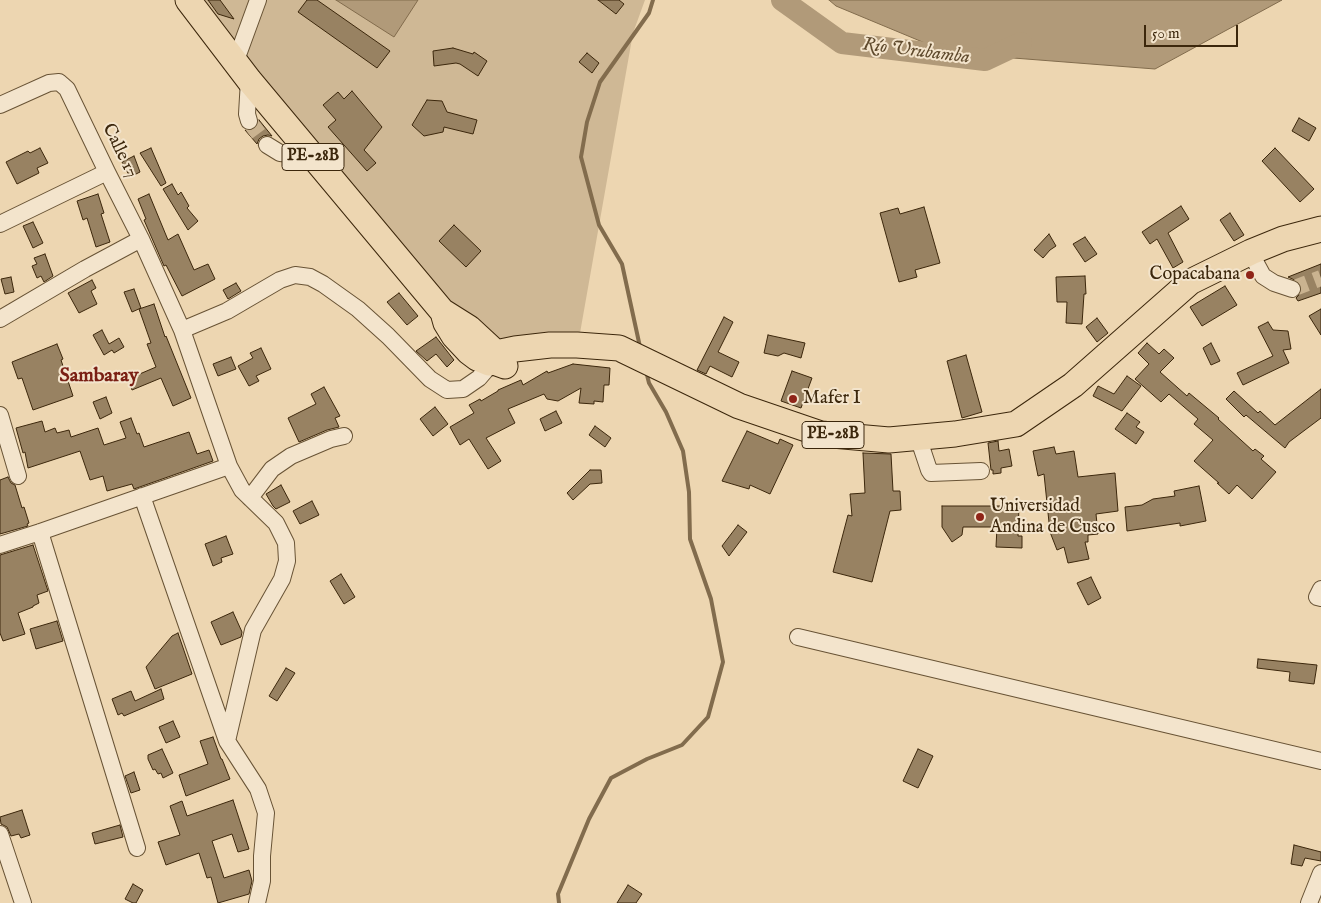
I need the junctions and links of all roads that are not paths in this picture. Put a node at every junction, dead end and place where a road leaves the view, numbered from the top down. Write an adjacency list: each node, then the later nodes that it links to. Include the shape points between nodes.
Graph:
1 (188, 0): 3 (highway, PE-28B)
2 (258, 0): 3 (street)
3 (242, 71): 5 (street); 7 (highway, PE-28B)
4 (0, 104): 8 (street, Calle 17, via 59,82 67,89)
5 (249, 121)
6 (267, 145): 7 (street, via 280,153 290,154)
7 (307, 149): 16 (highway, PE-28B, via 442,311 489,345)
8 (107, 172): 9 (street); 11 (street, Calle 17)
9 (0, 224)
10 (1321, 229): 12 (highway, PE-28B)
11 (141, 239): 14 (street); 15 (street, Calle 17)
12 (1251, 252): 13 (street, via 1263,276 1274,284); 19 (highway, PE-28B, via 1190,282 1073,385 1016,424)
13 (1292, 289)
14 (0, 319)
15 (182, 330): 16 (street, via 227,311 295,274 323,284 358,309 430,380 447,390 463,389 479,378); 20 (street, Calle 17)
16 (491, 358): 19 (highway, PE-28B, via 514,349 550,345 619,348 739,406 821,434 889,440)
17 (0, 414): 22 (street)
18 (344, 436): 24 (street, via 291,456 272,468)
19 (918, 437): 21 (street, via 931,472)
20 (229, 466): 23 (street); 24 (street, Calle 17)
21 (981, 471)
22 (18, 476)
23 (142, 496): 25 (street); 30 (street)
24 (250, 498): 30 (street, Calle 17, via 276,523 286,543 287,561 282,579 253,630)
25 (40, 532): 26 (street); 33 (street)
26 (0, 544)
27 (1321, 589): 28 (street, via 1317,597)
28 (1321, 598)
29 (798, 636): 31 (street)
30 (227, 741): 36 (street, via 258,789 266,813 262,881)
31 (1321, 761)
32 (0, 834): 35 (street)
33 (137, 848)
34 (1321, 873): 37 (street)
35 (23, 903)
36 (257, 903)
37 (1309, 903)

